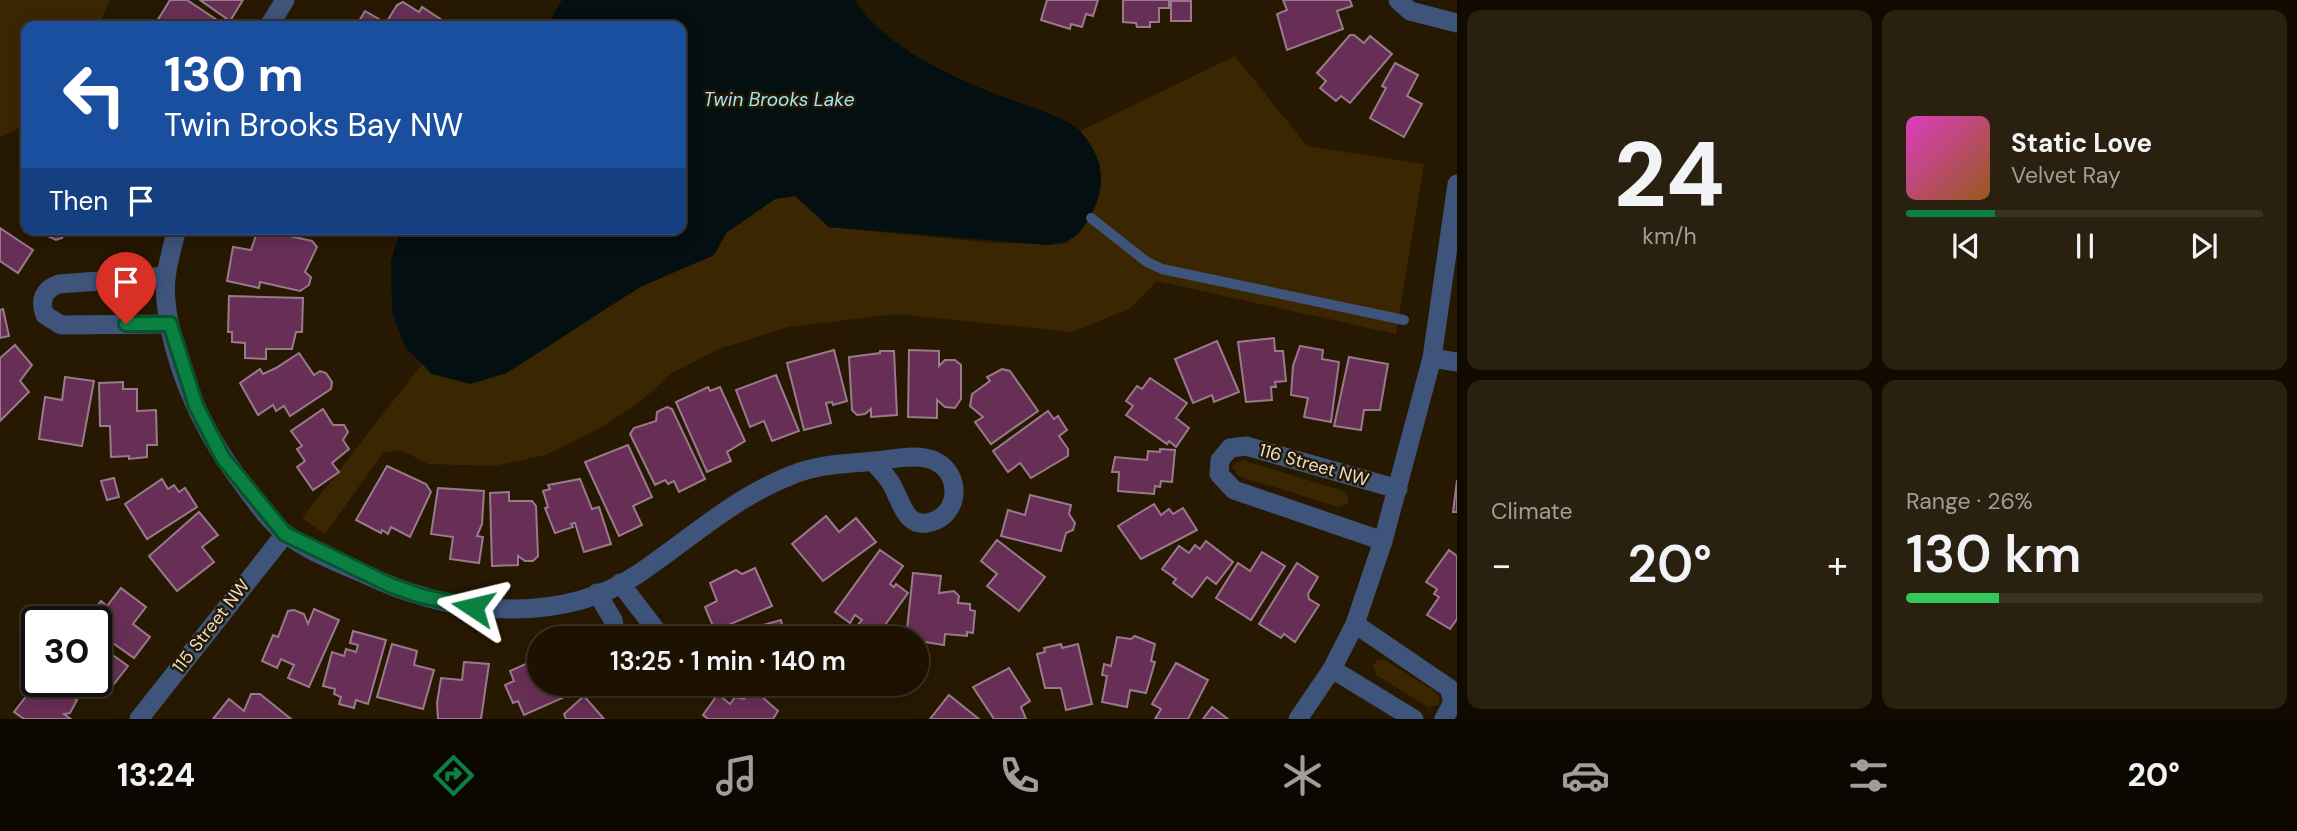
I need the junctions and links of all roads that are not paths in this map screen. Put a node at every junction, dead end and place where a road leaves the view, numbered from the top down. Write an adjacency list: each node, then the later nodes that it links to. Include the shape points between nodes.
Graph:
1 (285, 0): 3 (street)
2 (1398, 0): 4 (street, via 1410,11)
3 (272, 21)
4 (1457, 23)
5 (1457, 184): 11 (street)
6 (1091, 218): 9 (lane, via 1162,269)
7 (176, 235): 8 (street)
8 (166, 276): 10 (street); 10 (street, via 59,284 47,290 42,302 45,315 61,325)
9 (1404, 320)
10 (170, 324): 15 (street, via 196,406 223,458)
11 (1432, 358): 12 (street); 14 (street)
12 (1457, 362)
13 (873, 461): 17 (street, via 814,467 766,486)
14 (1398, 489): 16 (street); 16 (street, 116 Street NW, via 1246,446 1230,448 1220,460 1219,474 1234,491)
15 (285, 534): 18 (street, via 390,585 454,604 527,608); 23 (street, 115 Street NW)
16 (1383, 541): 19 (street)
17 (620, 583): 18 (street); 21 (street)
18 (597, 593): 20 (street)
19 (1355, 624): 22 (street); 26 (street, via 1448,688 1452,702)
20 (614, 626)
21 (653, 626)
22 (1332, 668): 24 (street); 25 (street)
23 (139, 719)
24 (1298, 719)
25 (1414, 719)
26 (1444, 719)

